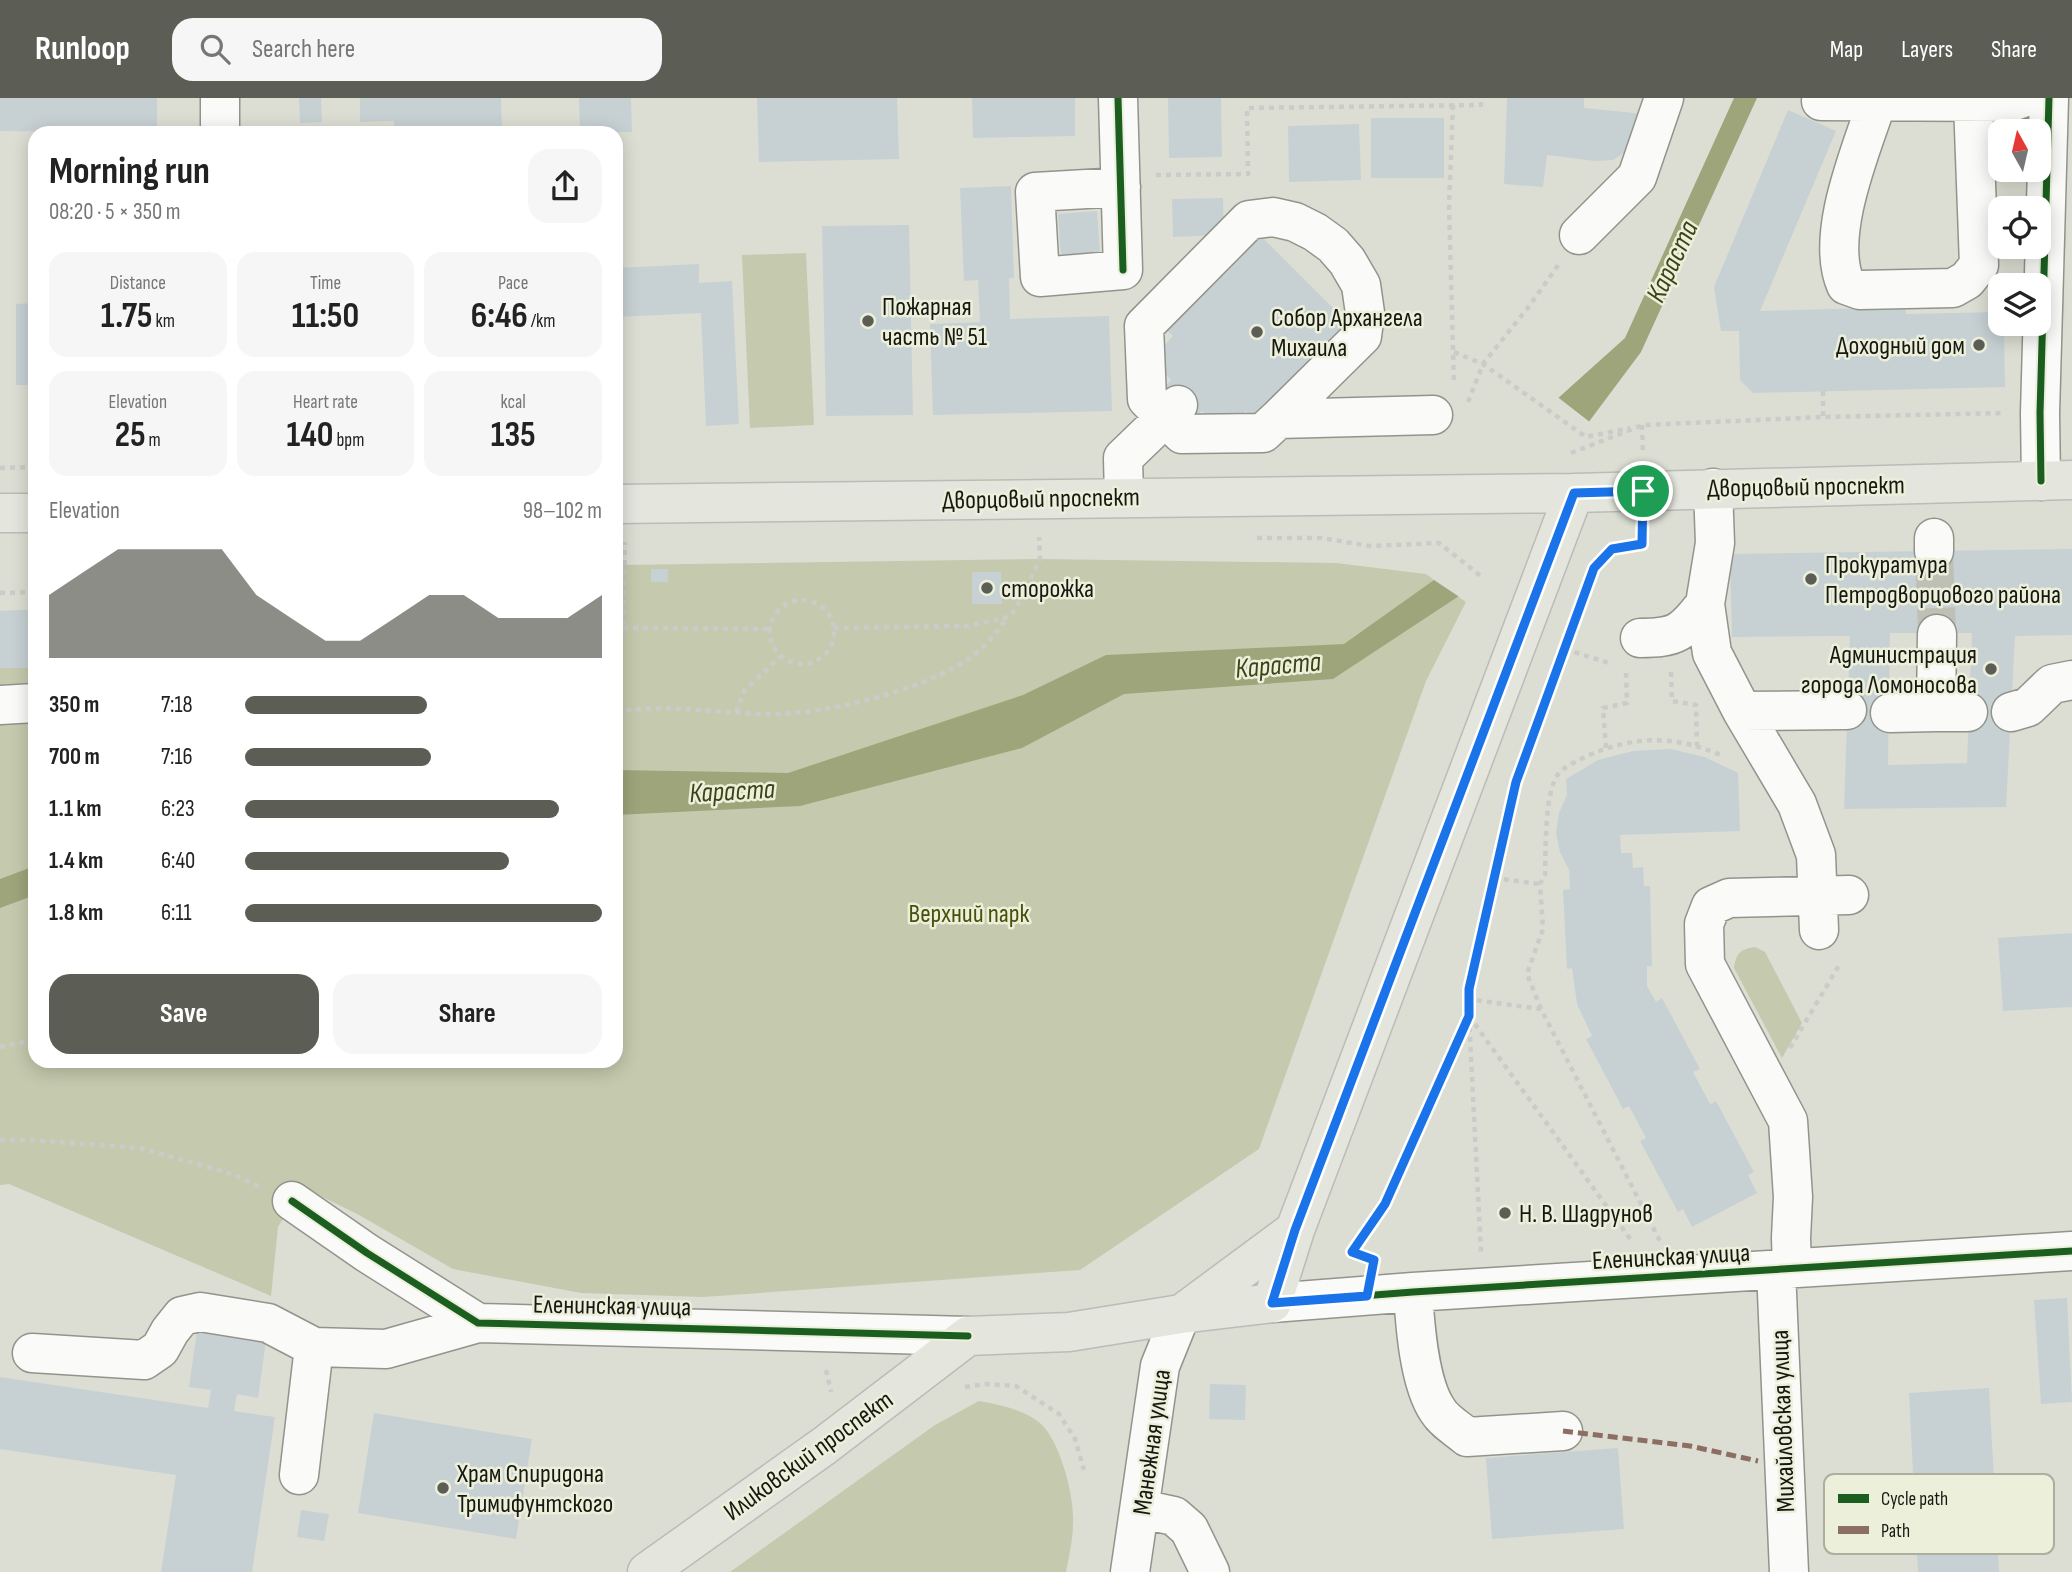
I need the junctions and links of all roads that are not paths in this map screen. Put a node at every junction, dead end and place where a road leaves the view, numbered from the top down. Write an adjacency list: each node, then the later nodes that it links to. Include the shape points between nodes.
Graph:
1 (220, 98): 9 (street)
2 (1118, 98): 10 (street)
3 (1664, 98): 11 (street, via 1637,177)
4 (2023, 98): 8 (street)
5 (2049, 98): 15 (street, via 2040,413)
6 (1821, 101): 7 (street)
7 (1877, 102): 8 (street); 8 (street, via 1846,195 1839,244 1839,271 1846,285 1860,290 1953,288 1979,265)
8 (1973, 102)
9 (220, 126)
10 (1121, 187): 10 (street, via 1124,270 1040,277 1035,192)
11 (1579, 235)
12 (1443, 403): 14 (street)
13 (1171, 412): 14 (street, via 1182,434 1263,433); 14 (street, via 1147,399 1144,327 1249,220 1273,218 1295,222 1332,245 1361,285 1365,313 1362,335); 18 (street, via 1123,458)
14 (1278, 419)
15 (2056, 481): 16 (main road, Дворцовый проспект)
16 (1713, 488): 17 (main road, Дворцовый проспект); 22 (street, via 1714,544)
17 (1557, 494): 18 (main road, Дворцовый проспект); 35 (main road)
18 (1124, 497): 19 (main road, Дворцовый проспект)
19 (623, 503)
20 (0, 513): 21 (main road)
21 (28, 513)
22 (1705, 604): 24 (street, via 1688,625); 28 (street, via 1712,653)
23 (1937, 634): 31 (street, via 1952,712)
24 (1627, 657)
25 (2072, 680): 30 (street, via 2052,684 2028,707)
26 (28, 704): 27 (street)
27 (0, 705)
28 (1742, 710): 29 (street); 33 (street, via 1797,804 1816,855)
29 (1847, 710)
30 (2011, 712)
31 (1890, 713)
32 (1849, 895): 37 (street, Михайловская улица, via 1729,898 1712,906 1704,925 1705,964 1788,1121 1793,1197)
33 (1832, 942)
34 (292, 1202): 41 (street)
35 (1295, 1230): 39 (main road); 40 (main road)
36 (2072, 1251): 37 (street, Еленинская улица)
37 (1784, 1270): 38 (street, Еленинская улица); 51 (street, Михайловская улица)
38 (1413, 1292): 39 (street, Еленинская улица); 45 (street, via 1425,1380 1438,1412 1467,1437)
39 (1272, 1303): 40 (main road, Еленинская улица)
40 (1181, 1314): 42 (main road, Еленинская улица, via 1069,1332); 47 (street, Манежная улица, via 1160,1366)
41 (478, 1323): 42 (street, Еленинская улица); 43 (street, via 386,1349)
42 (968, 1336): 48 (main road, Иликовский проспект)
43 (314, 1347): 44 (street, via 268,1322 200,1312 182,1316 160,1349 144,1360); 46 (street)
44 (32, 1353)
45 (1563, 1431)
46 (299, 1475)
47 (1141, 1509): 49 (street, Манежная улица); 50 (street, via 1174,1516 1189,1529)
48 (647, 1572)
49 (1130, 1572)
50 (1210, 1572)
51 (1789, 1572)

